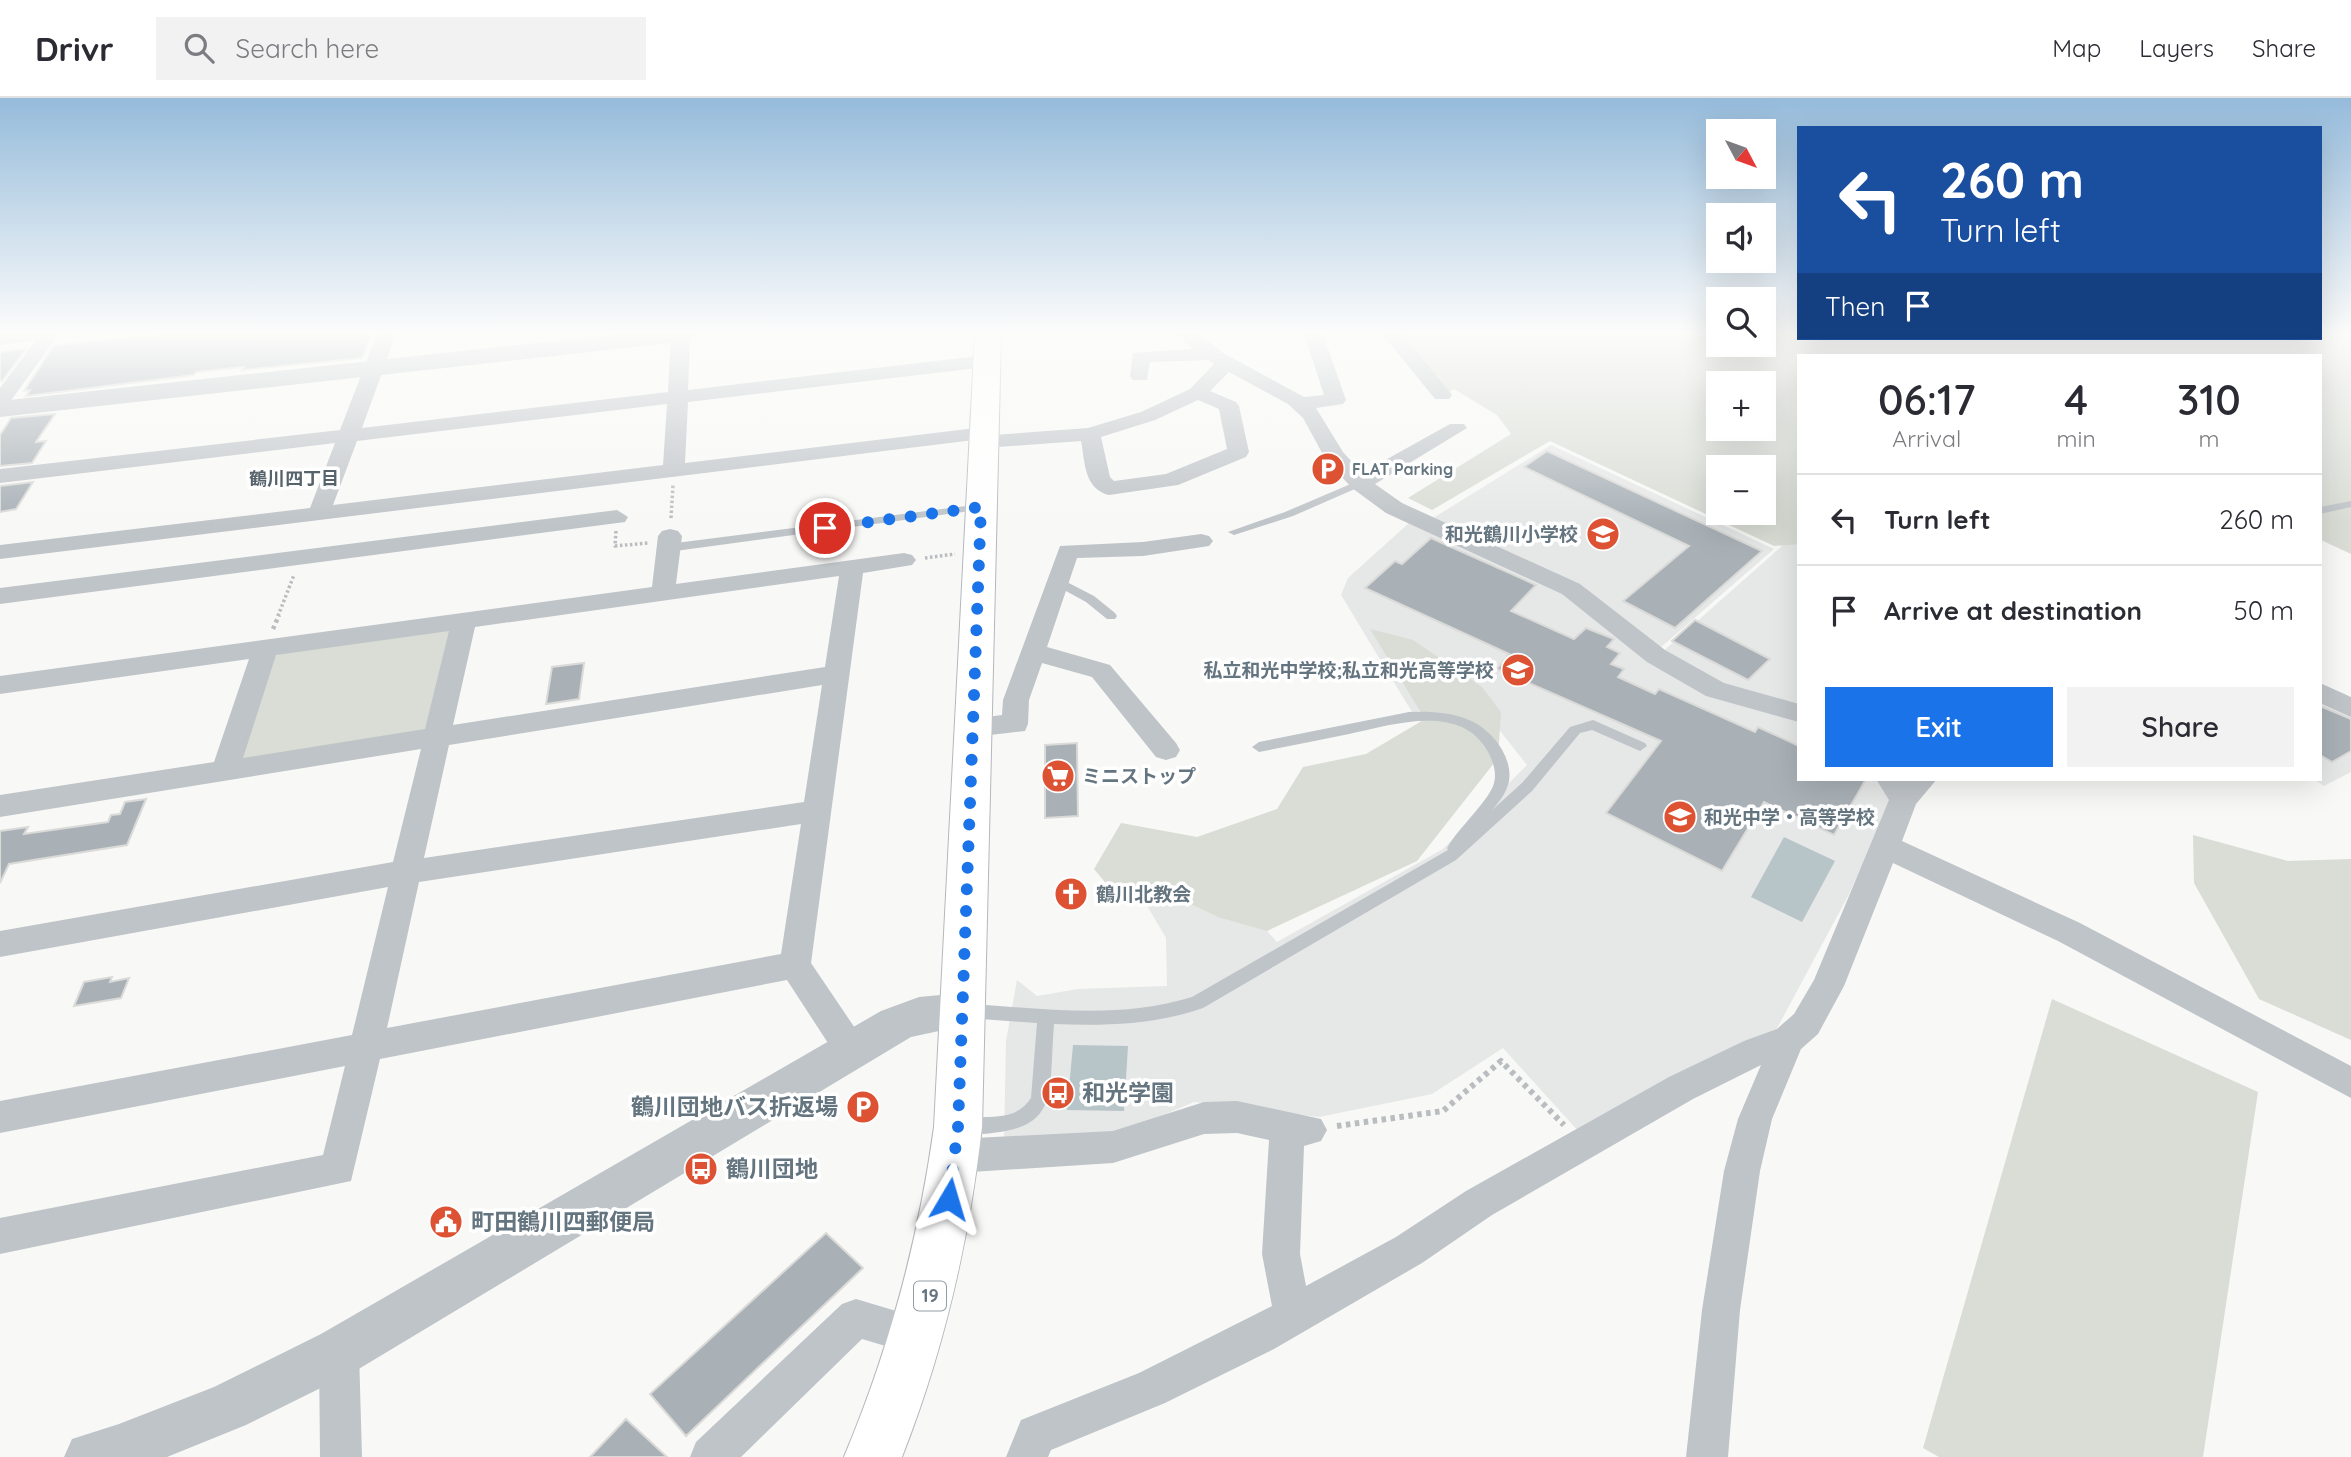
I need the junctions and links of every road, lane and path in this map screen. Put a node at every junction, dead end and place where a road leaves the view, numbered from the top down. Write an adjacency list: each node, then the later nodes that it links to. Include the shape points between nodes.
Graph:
1 (108, 397): 11 (street)
2 (363, 397): 14 (street)
3 (674, 397): 14 (street)
4 (678, 397): 16 (street)
5 (985, 397): 15 (main road, 19)
6 (1188, 397): 13 (street, via 1148,416)
7 (1208, 397): 13 (street, via 1229,406 1238,452 1170,480 1109,488 1099,479)
8 (1288, 397): 10 (street)
9 (1335, 397): 10 (street)
10 (1299, 404): 18 (street)
11 (0, 409)
12 (1457, 428): 18 (street)
13 (1090, 434): 15 (street)
14 (348, 435): 17 (street); 22 (street)
15 (984, 437): 16 (street); 20 (main road, 19)
16 (674, 470): 22 (street); 26 (path)
17 (0, 476)
18 (1360, 483): 24 (lane); 43 (street, via 1404,513 1571,589 1656,656 1715,690)
19 (2351, 504): 21 (lane)
20 (981, 507): 26 (lane); 44 (main road, 19)
21 (2322, 511)
22 (319, 513): 27 (street)
23 (617, 517): 26 (path, via 615,546); 29 (street)
24 (1234, 532)
25 (1201, 541): 32 (street, via 1143,549 1068,551)
26 (669, 542): 33 (street)
27 (0, 552)
28 (958, 554): 30 (path)
29 (302, 557): 34 (street); 37 (path)
30 (904, 560): 31 (street)
31 (852, 566): 33 (street); 39 (street)
32 (1059, 582): 35 (lane); 38 (street)
33 (663, 592): 36 (street)
34 (0, 596)
35 (1111, 616)
36 (464, 620): 37 (street); 45 (street)
37 (265, 650): 40 (street); 49 (street)
38 (1033, 652): 44 (street, via 1016,700 1015,724); 48 (street, via 1101,671)
39 (837, 674): 45 (street); 52 (street)
40 (0, 685)
41 (2322, 693): 42 (street)
42 (2351, 708)
43 (1797, 712)
44 (973, 727): 58 (main road, 19)
45 (437, 737): 49 (street); 55 (street)
46 (1640, 746): 54 (lane, via 1593,725 1575,730 1527,787)
47 (1259, 747): 54 (lane, via 1409,717 1445,716 1463,722 1494,747 1502,769 1501,786 1461,832)
48 (1166, 750)
49 (225, 770): 51 (street)
50 (1906, 786): 53 (street)
51 (0, 806)
52 (817, 811): 55 (street); 57 (street)
53 (1886, 847): 60 (street, via 1828,986 1806,1024); 63 (street, via 2069,932)
54 (1451, 856): 59 (lane, via 1197,1003 1138,1019)
55 (406, 872): 56 (street); 61 (street)
56 (0, 944)
57 (795, 965): 61 (street); 62 (street)
58 (962, 1011): 59 (lane); 62 (street, via 919,1015); 67 (main road, 19)
59 (1046, 1015): 67 (lane, via 1040,1100 1035,1111)
60 (1788, 1040): 69 (street, via 1681,1088); 77 (street, via 1755,1119 1742,1171 1721,1310)
61 (366, 1049): 64 (street); 68 (street, via 338,1170)
62 (851, 1050): 71 (street)
63 (2351, 1083)
64 (0, 1117)
65 (1564, 1126): 66 (path, via 1501,1061 1443,1111)
66 (1298, 1129): 67 (street, via 1237,1117 1204,1118 1113,1147); 69 (street, via 1282,1254)
67 (957, 1141): 70 (main road, 19, via 938,1265)
68 (0, 1236)
69 (1293, 1314): 76 (street, via 1151,1389 1036,1435)
70 (919, 1336): 74 (street, via 856,1318); 75 (main road, 19)
71 (339, 1352): 72 (street, via 228,1407); 73 (street)
72 (90, 1457)
73 (341, 1457)
74 (711, 1457)
75 (873, 1457)
76 (1027, 1457)
77 (1707, 1457)

